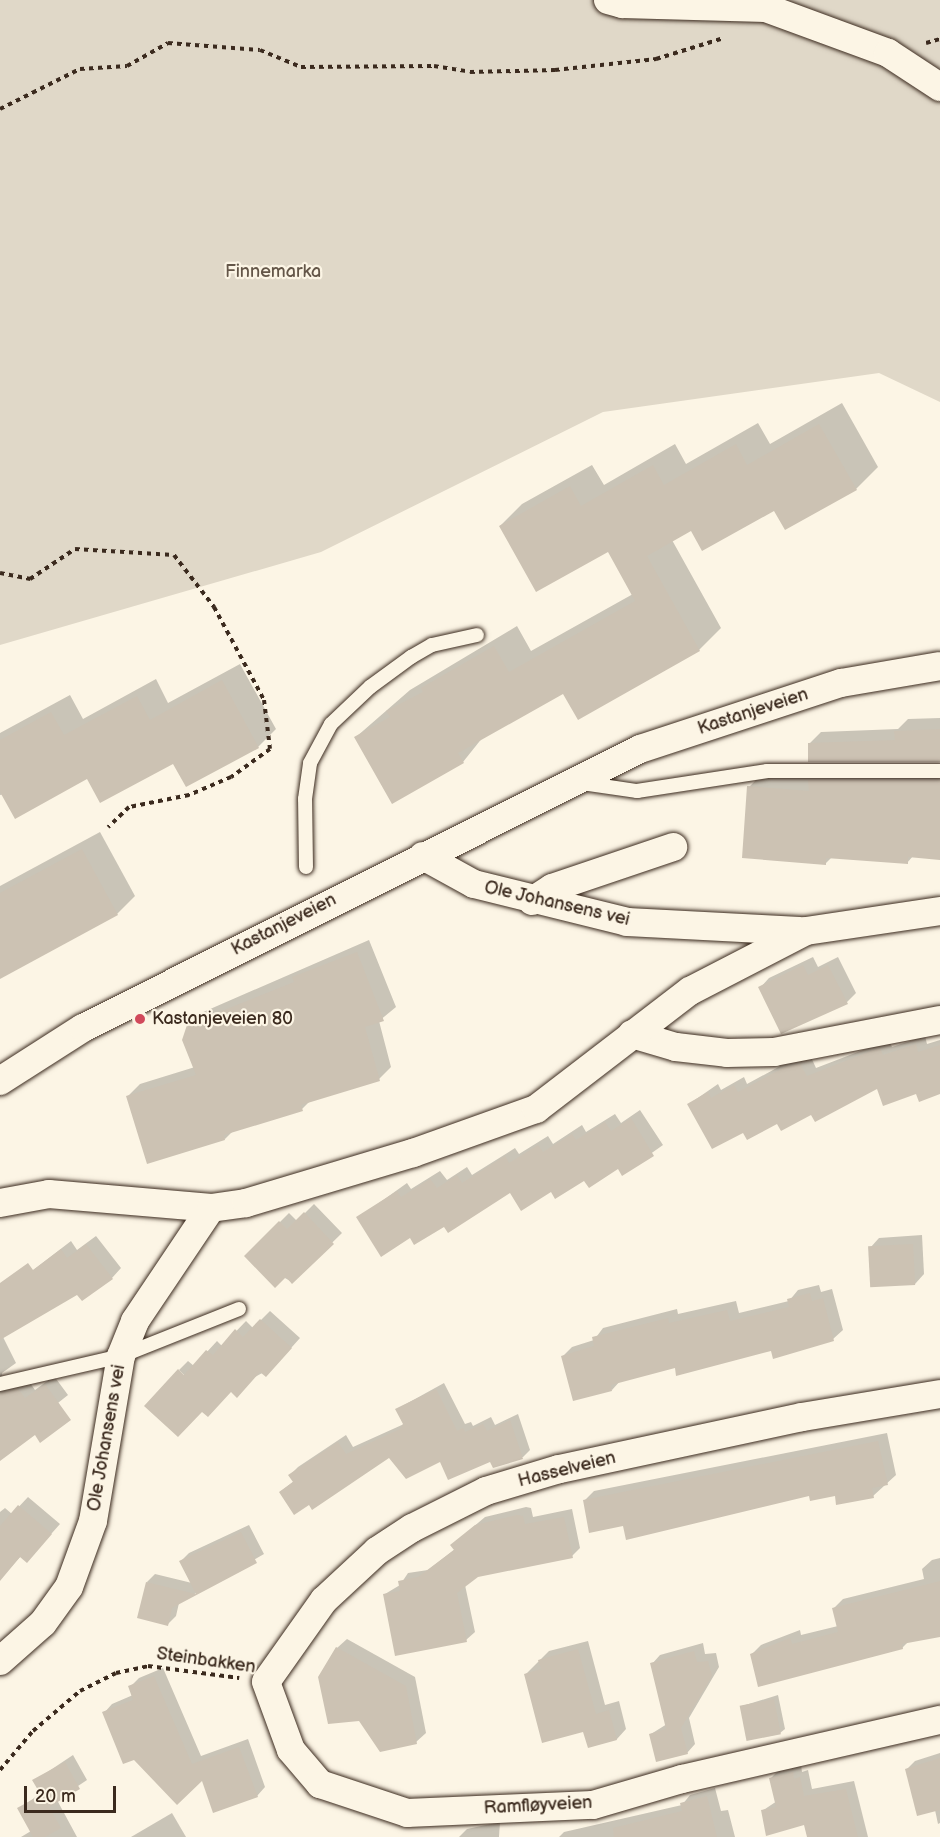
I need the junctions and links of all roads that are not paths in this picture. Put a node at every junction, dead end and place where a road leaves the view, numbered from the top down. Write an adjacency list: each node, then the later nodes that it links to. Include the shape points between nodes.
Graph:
1 (608, 0): 2 (street, via 622,4 766,8 888,53)
2 (940, 87)
3 (477, 635): 9 (lane, via 432,645 411,657 331,723 310,764 305,799)
4 (940, 666): 6 (street, Kastanjeveien, via 841,683 640,749)
5 (940, 771): 6 (lane, via 767,771 637,791)
6 (574, 782): 8 (street, Kastanjeveien)
7 (673, 847): 10 (street, via 552,888)
8 (423, 856): 10 (street, Ole Johansens vei, via 474,884); 15 (street, Kastanjeveien, via 83,1028)
9 (306, 867)
10 (532, 901): 12 (street, Ole Johansens vei, via 627,922)
11 (940, 910): 12 (street, Ole Johansens vei)
12 (806, 931): 14 (street, Ole Johansens vei, via 690,991)
13 (940, 1020): 14 (street, via 774,1052 728,1053 676,1047)
14 (632, 1034): 17 (street, Ole Johansens vei, via 536,1109 413,1153 246,1203)
15 (0, 1081)
16 (0, 1203): 17 (street, Ole Johansens vei, via 50,1194)
17 (211, 1208): 19 (street, Ole Johansens vei, via 135,1322)
18 (238, 1309): 19 (lane)
19 (121, 1356): 20 (lane); 22 (street, Ole Johansens vei, via 111,1432 82,1555 69,1587 43,1623)
20 (0, 1384)
21 (940, 1394): 23 (street, Hasselveien, via 802,1417 559,1469 486,1491 412,1528 377,1551 324,1600)
22 (0, 1661)
23 (266, 1683): 24 (street, Ramfløyveien, via 291,1750 320,1784 407,1813 592,1805 682,1779)
24 (940, 1720)

